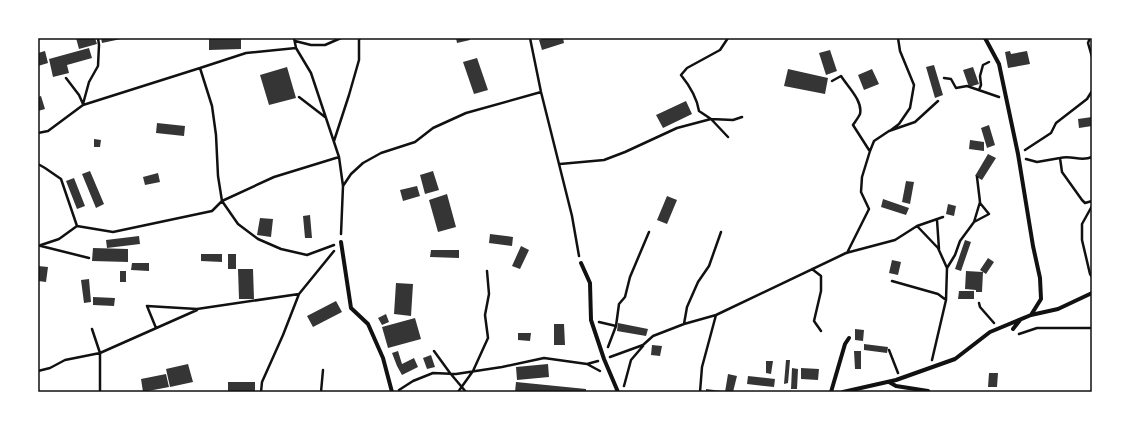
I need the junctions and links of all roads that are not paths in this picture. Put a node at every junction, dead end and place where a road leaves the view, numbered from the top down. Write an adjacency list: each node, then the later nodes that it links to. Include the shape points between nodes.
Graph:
1 (985, 38): 5 (street, via 999,64 1040,278 1041,299)
2 (341, 242): 12 (street, via 351,308 368,324 383,358)
3 (581, 263): 13 (street, via 590,283 591,320)
4 (1092, 293): 5 (street, via 1058,309)
5 (1031, 315): 6 (street)
6 (1021, 319): 7 (street); 9 (street, via 990,332 955,359)
7 (1013, 329)
8 (849, 338): 14 (street)
9 (889, 382): 10 (street); 11 (street, via 896,386)
10 (860, 390): 15 (street)
11 (928, 391)
12 (392, 392)
13 (618, 392)
14 (831, 392)
15 (847, 392)

